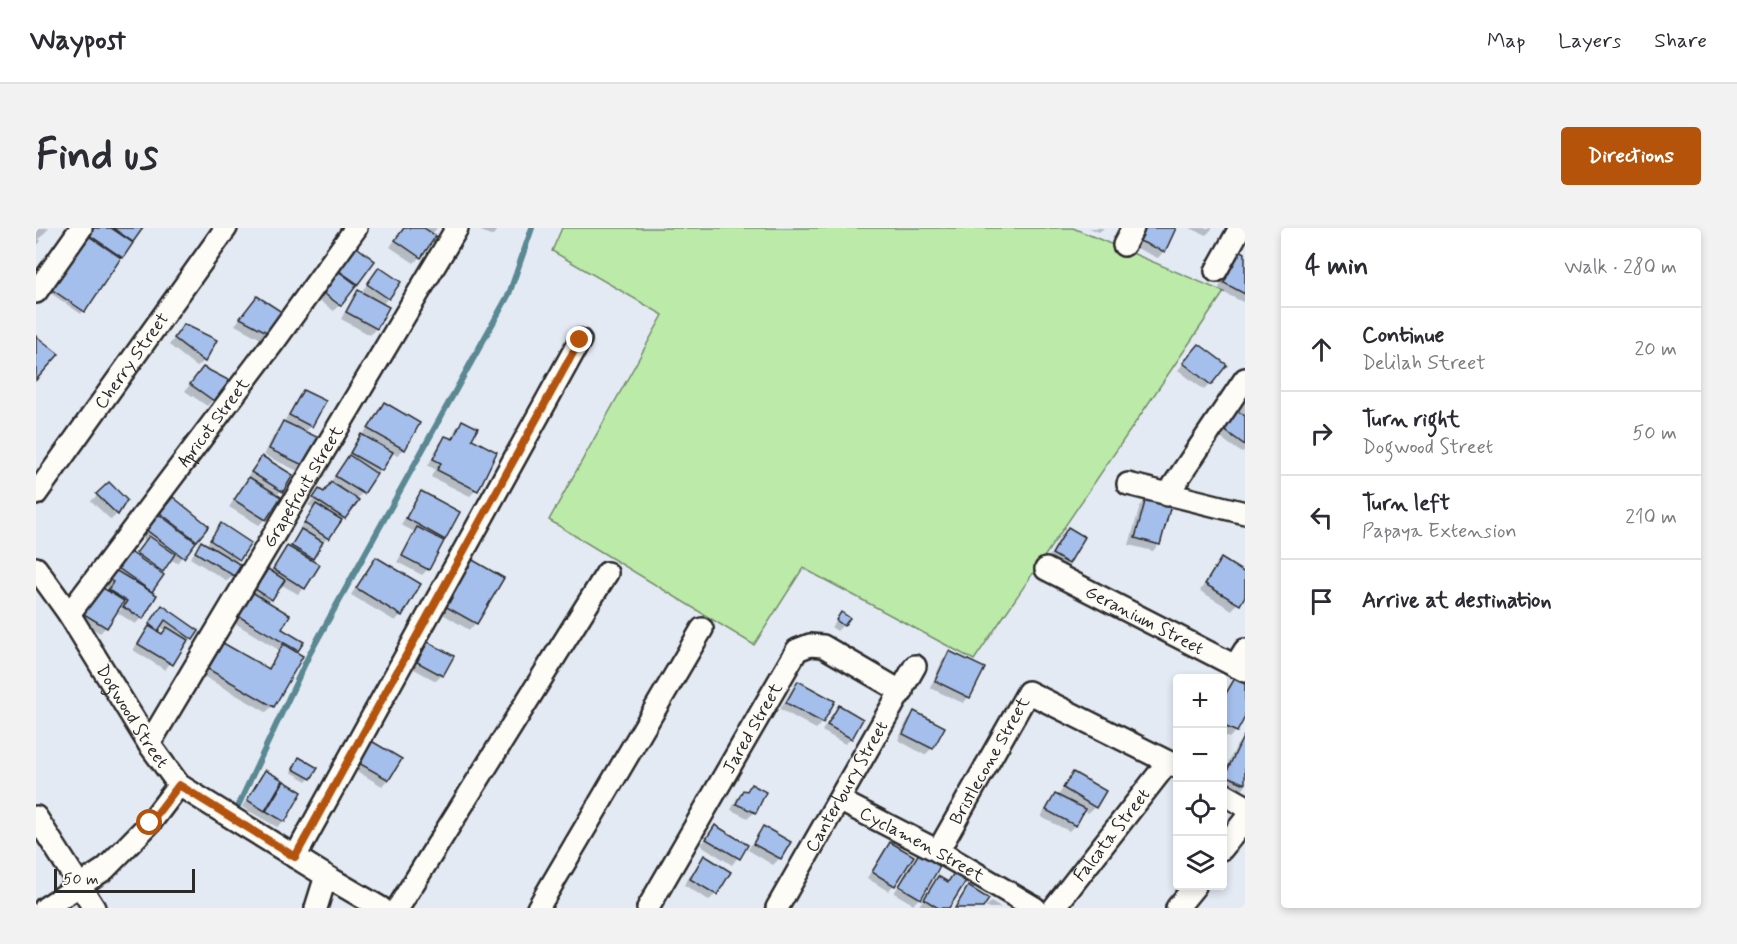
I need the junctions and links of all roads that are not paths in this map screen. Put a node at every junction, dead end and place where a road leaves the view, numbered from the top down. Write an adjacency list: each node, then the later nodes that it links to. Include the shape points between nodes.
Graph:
1 (81, 228): 7 (street)
2 (226, 228): 11 (street, Cherry Street)
3 (356, 228): 17 (street, Apricot Street)
4 (458, 228): 22 (street, Grapefruit Street)
5 (1241, 232): 6 (street)
6 (1216, 271)
7 (36, 292)
8 (580, 340): 32 (street)
9 (1245, 379): 12 (street)
10 (1128, 484): 12 (street)
11 (36, 494)
12 (1167, 495): 13 (street)
13 (1245, 513)
14 (36, 568): 17 (street, Dogwood Street)
15 (1046, 569): 19 (street, Geranium Street)
16 (607, 573): 40 (street)
17 (69, 614): 22 (street, Dogwood Street)
18 (702, 628): 41 (street)
19 (1242, 662)
20 (915, 666): 21 (street, Canterbury Street)
21 (902, 692): 26 (street, Canterbury Street); 42 (street, Jared Street, via 823,646 797,650)
22 (149, 744): 24 (street, Dogwood Street)
23 (1173, 764): 31 (street, Bristlecone Street, via 1028,692); 45 (street, Falcata Street)
24 (179, 785): 32 (street, Dogwood Street); 34 (street, via 113,862)
25 (1227, 796): 27 (street)
26 (839, 800): 31 (street, Cyclamen Street); 43 (street, Canterbury Street)
27 (1245, 806)
28 (1245, 820): 30 (street)
29 (38, 824): 34 (street)
30 (1227, 843)
31 (938, 851): 44 (street, Cyclamen Street)
32 (295, 857): 33 (street, Dogwood Street)
33 (326, 876): 38 (street); 39 (street, Dogwood Street)
34 (80, 886): 36 (street); 37 (street)
35 (1191, 890): 46 (street)
36 (45, 908)
37 (94, 908)
38 (316, 908)
39 (381, 908)
40 (398, 908)
41 (538, 908)
42 (648, 908)
43 (777, 908)
44 (1035, 908)
45 (1054, 908)
46 (1178, 908)

